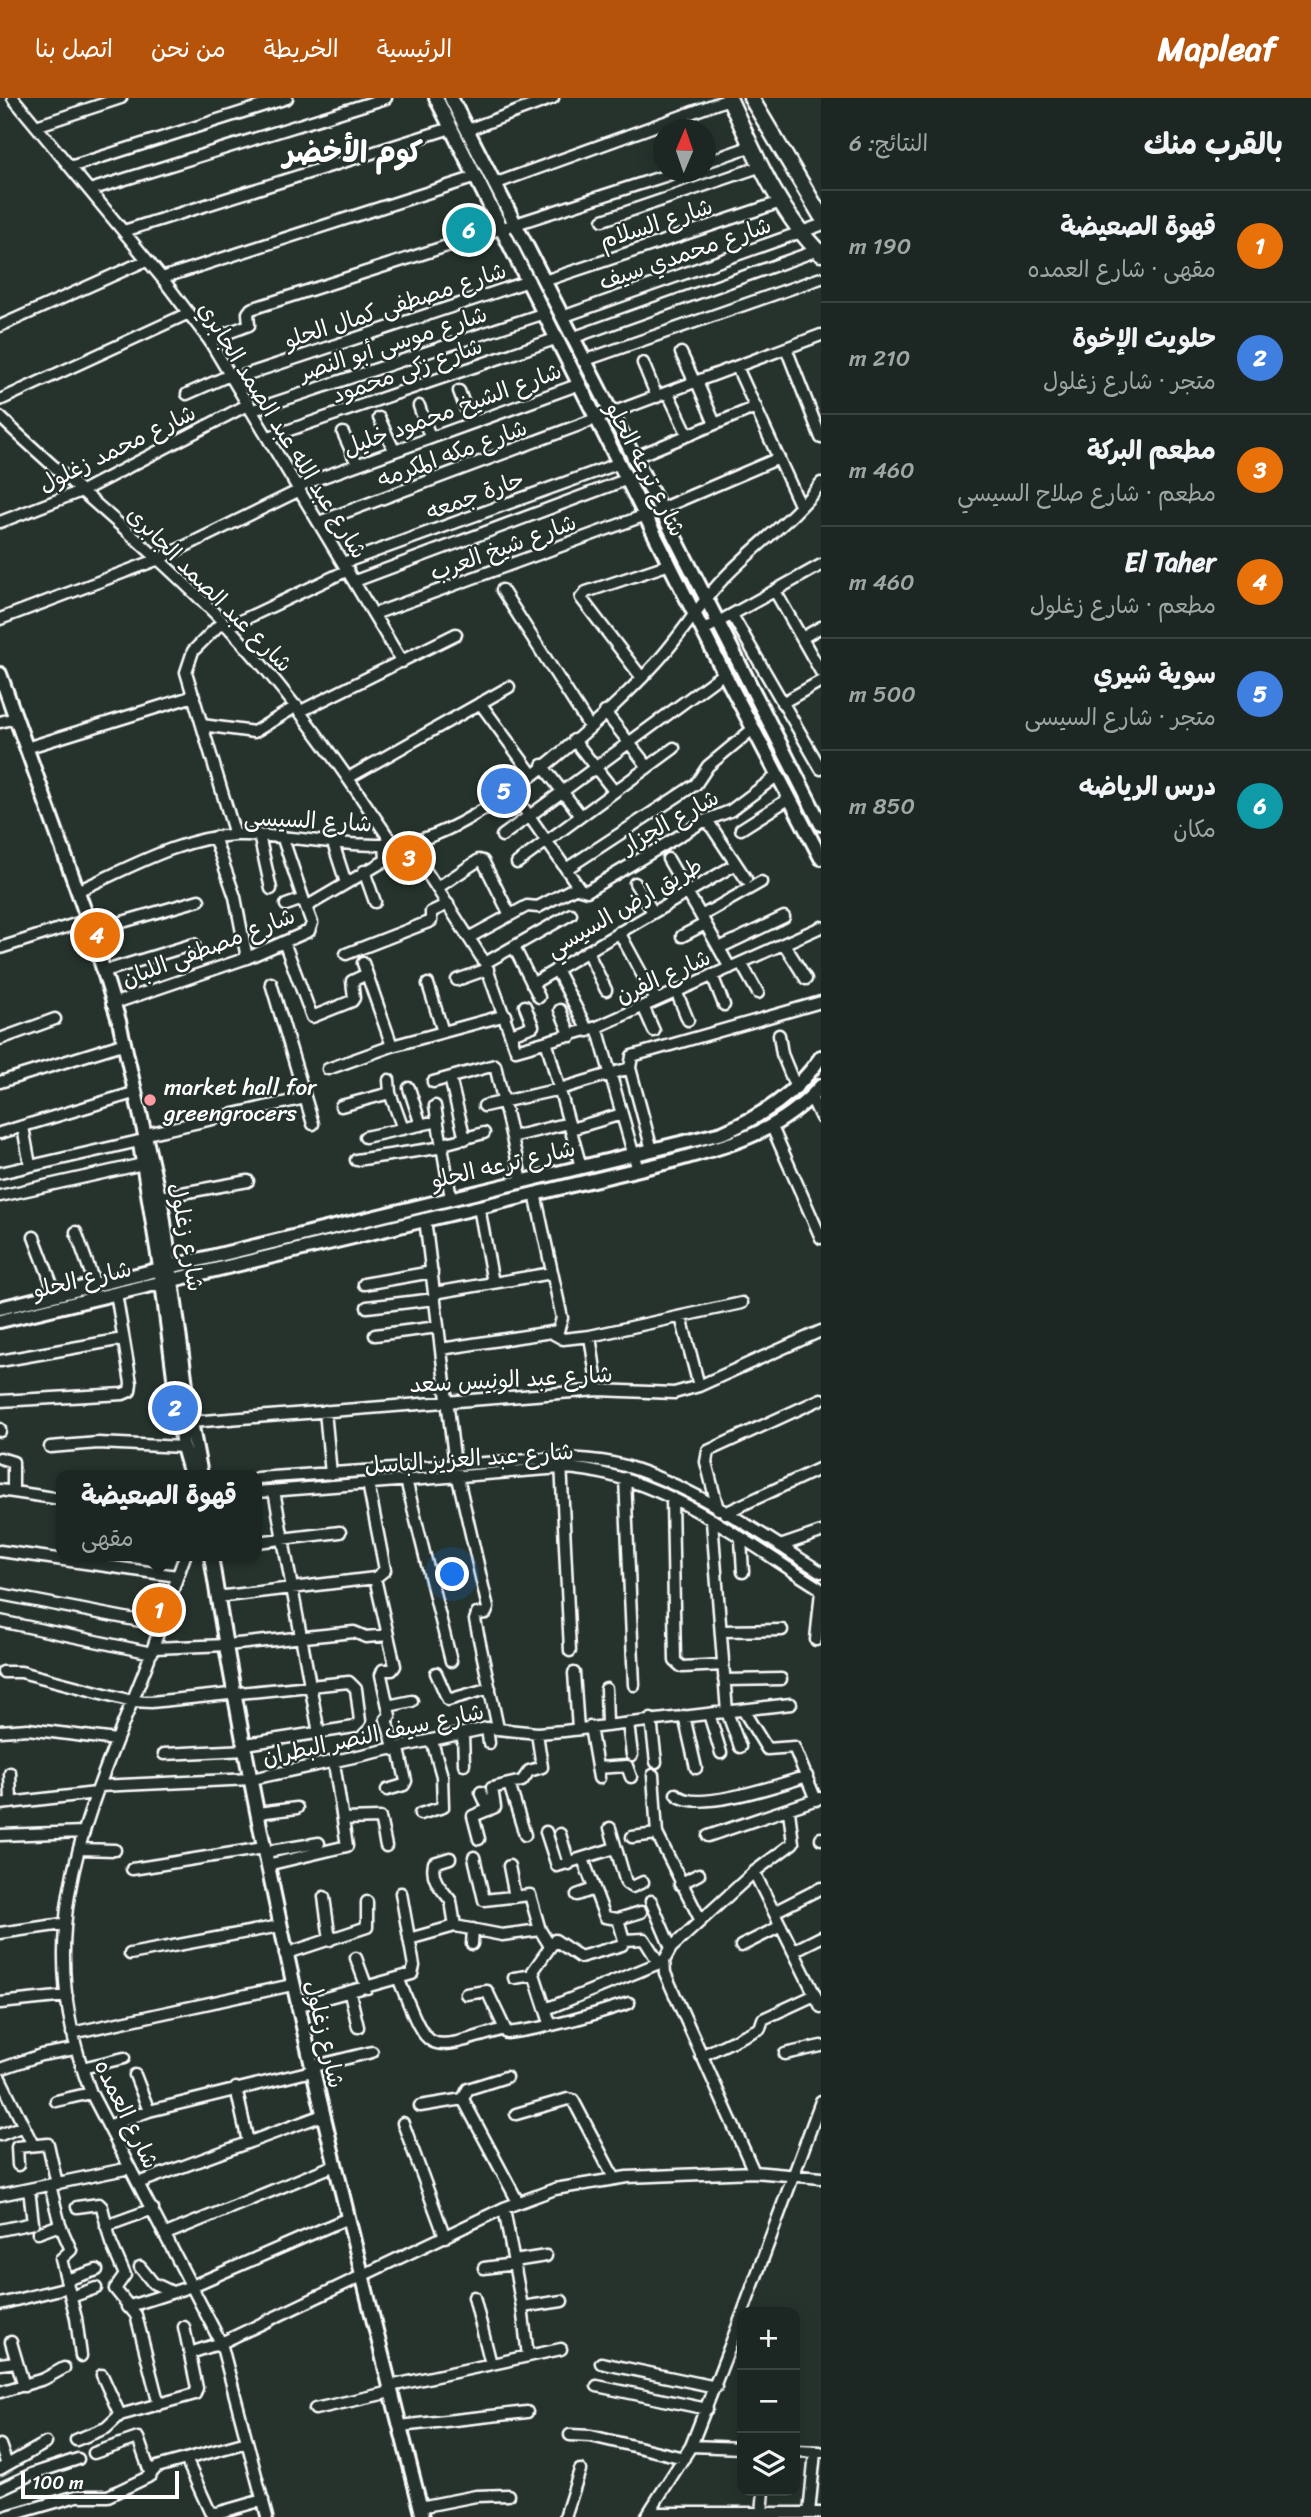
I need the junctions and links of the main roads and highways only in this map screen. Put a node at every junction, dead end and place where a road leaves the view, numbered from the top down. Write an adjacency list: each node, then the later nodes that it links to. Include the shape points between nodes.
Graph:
1 (729, 98): 4 (main road, via 781,202 801,233)
2 (751, 98): 3 (main road)
3 (821, 216)
4 (820, 251)

